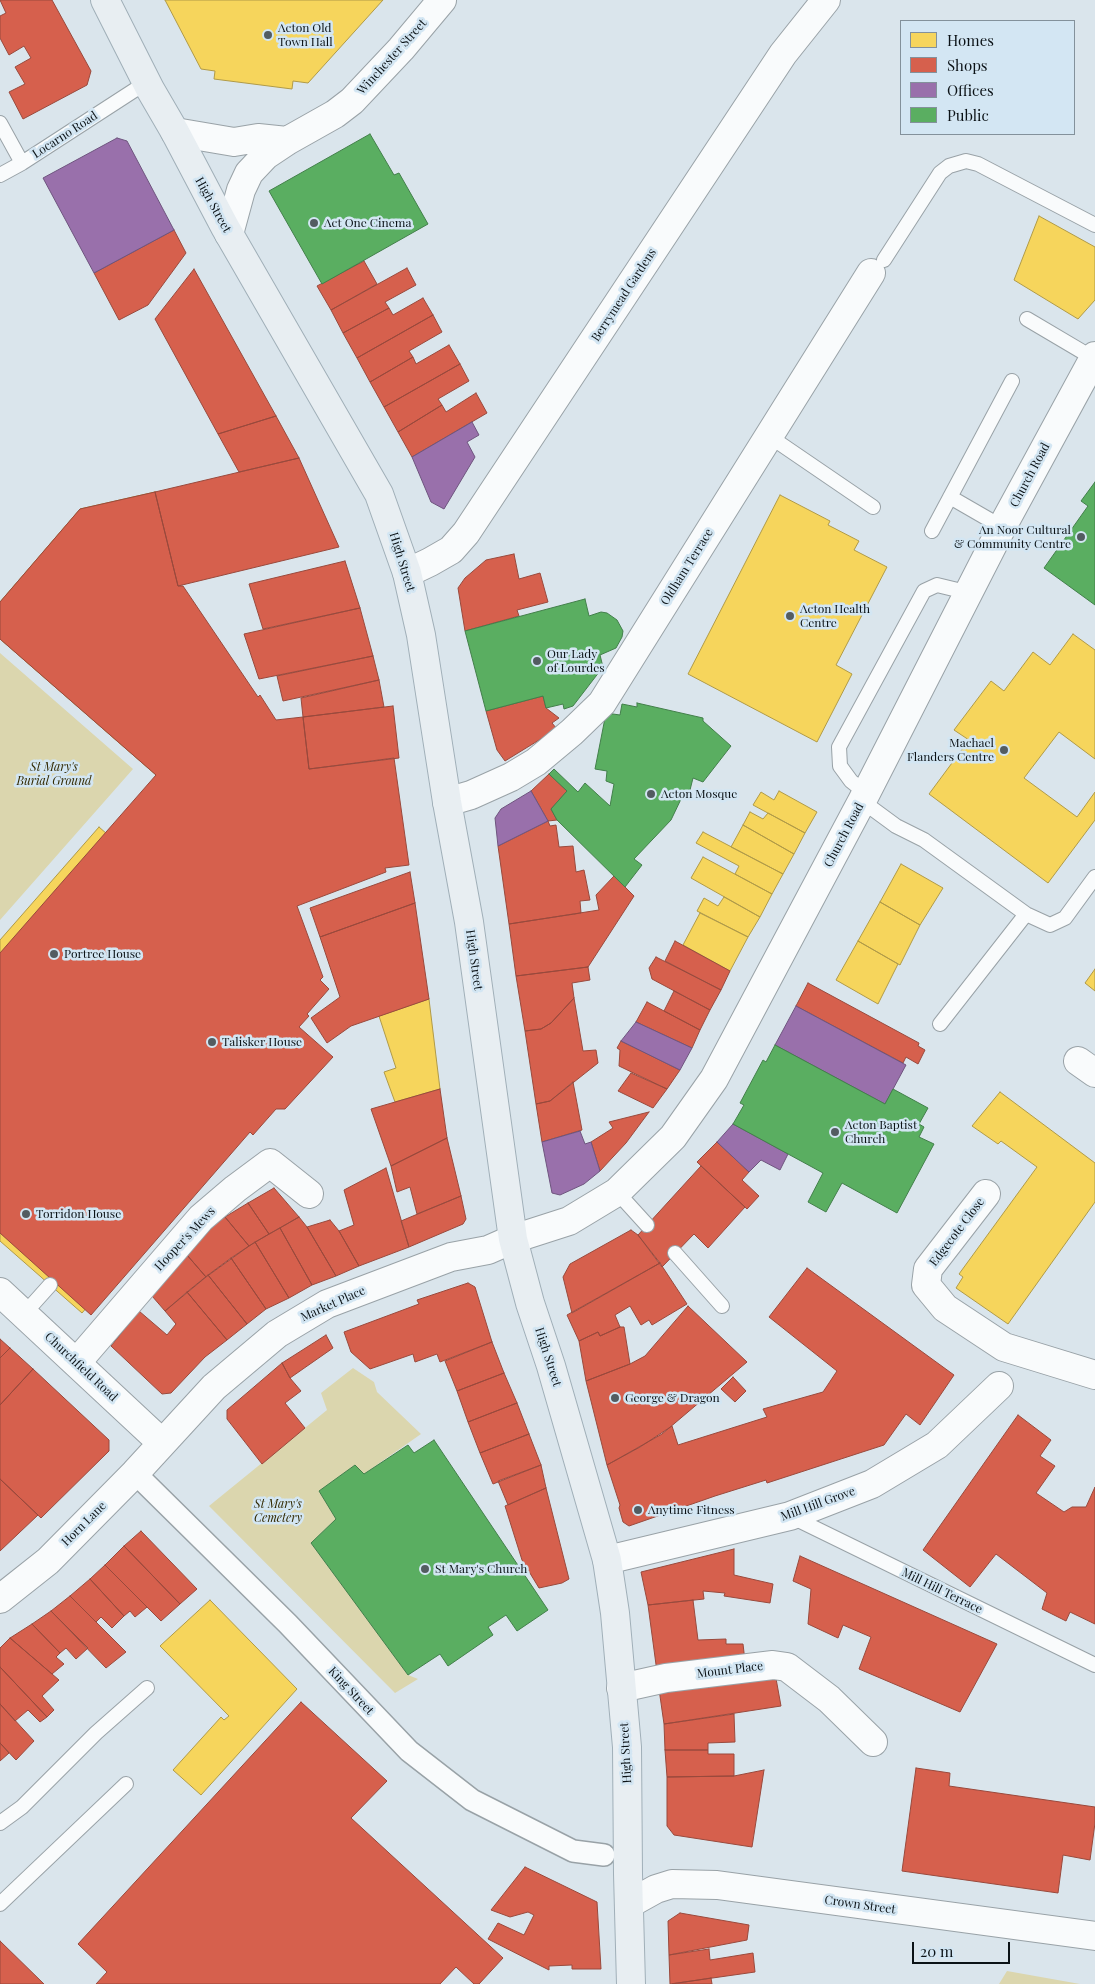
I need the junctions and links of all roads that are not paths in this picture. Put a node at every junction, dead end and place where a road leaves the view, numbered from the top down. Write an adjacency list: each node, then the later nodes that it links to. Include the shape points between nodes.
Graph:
1 (105, 0): 4 (main road, High Street)
2 (442, 0): 7 (street, Winchester Street, via 363,90 335,114)
3 (826, 0): 21 (street, Berrymead Gardens, via 783,54 466,533 451,550)
4 (146, 82): 6 (main road, High Street); 8 (lane, Locarno Road)
5 (0, 123): 8 (lane, Locarno Road)
6 (175, 132): 7 (street, via 234,142 258,138); 11 (main road, High Street)
7 (286, 140): 11 (street, Winchester Street, via 249,173)
8 (22, 163): 9 (lane)
9 (0, 175)
10 (1095, 225): 12 (lane, via 978,164 966,161 949,166 940,173)
11 (229, 234): 21 (main road, High Street, via 379,494)
12 (877, 266): 16 (street, Oldham Terrace)
13 (1027, 319): 14 (lane)
14 (1094, 357): 19 (street, Church Road)
15 (1012, 381): 17 (lane)
16 (769, 436): 18 (lane); 24 (street, Oldham Terrace, via 602,703 572,732 527,767 471,795)
17 (950, 497): 19 (lane); 20 (lane)
18 (873, 507)
19 (1002, 527): 22 (street, Church Road)
20 (932, 531)
21 (407, 573): 24 (main road, High Street, via 421,635)
22 (970, 592): 23 (street, Church Road); 23 (lane, via 937,585 924,591 839,747 840,766)
23 (864, 797): 26 (lane, via 896,826 924,840); 28 (street, Church Road, via 714,1079 673,1137)
24 (448, 802): 32 (main road, High Street, via 469,922)
25 (1095, 877): 26 (lane, via 1065,918 1050,925)
26 (1026, 914): 27 (lane)
27 (940, 1024)
28 (617, 1192): 31 (lane); 32 (street, Church Road, via 569,1221)
29 (309, 1194): 38 (street, Hooper's Mews, via 270,1163 201,1218)
30 (986, 1194): 39 (street, Edgecote Close, via 928,1269 926,1285 945,1308 1004,1346)
31 (647, 1225)
32 (513, 1239): 41 (street, Market Place, via 488,1250 426,1266 327,1304 296,1321 214,1387); 44 (main road, High Street)
33 (675, 1254): 36 (lane)
34 (50, 1285): 37 (lane)
35 (0, 1292): 37 (street, Churchfield Road)
36 (722, 1306)
37 (24, 1314): 38 (street, Churchfield Road)
38 (77, 1362): 41 (street, Churchfield Road)
39 (1095, 1375)
40 (999, 1386): 43 (street, Mill Hill Grove, via 937,1444 872,1484)
41 (162, 1443): 42 (street, Horn Lane)
42 (135, 1473): 45 (street, Horn Lane, via 48,1561); 52 (street, King Street, via 288,1624 409,1751 472,1800 574,1851)
43 (790, 1516): 44 (street, Mill Hill Grove); 46 (lane, Mill Hill Terrace)
44 (607, 1560): 48 (main road, High Street)
45 (0, 1599)
46 (1095, 1665)
47 (147, 1688): 51 (lane, via 96,1733 22,1807)
48 (621, 1688): 49 (street, Mount Place, via 666,1678 773,1665 787,1667 829,1699); 54 (main road, High Street, via 627,1747)
49 (873, 1742)
50 (126, 1784): 53 (lane)
51 (0, 1823)
52 (604, 1855)
53 (0, 1904)
54 (629, 1904): 55 (street, Crown Street, via 672,1884 717,1885); 56 (main road, High Street)
55 (1095, 1936)
56 (631, 1984)

